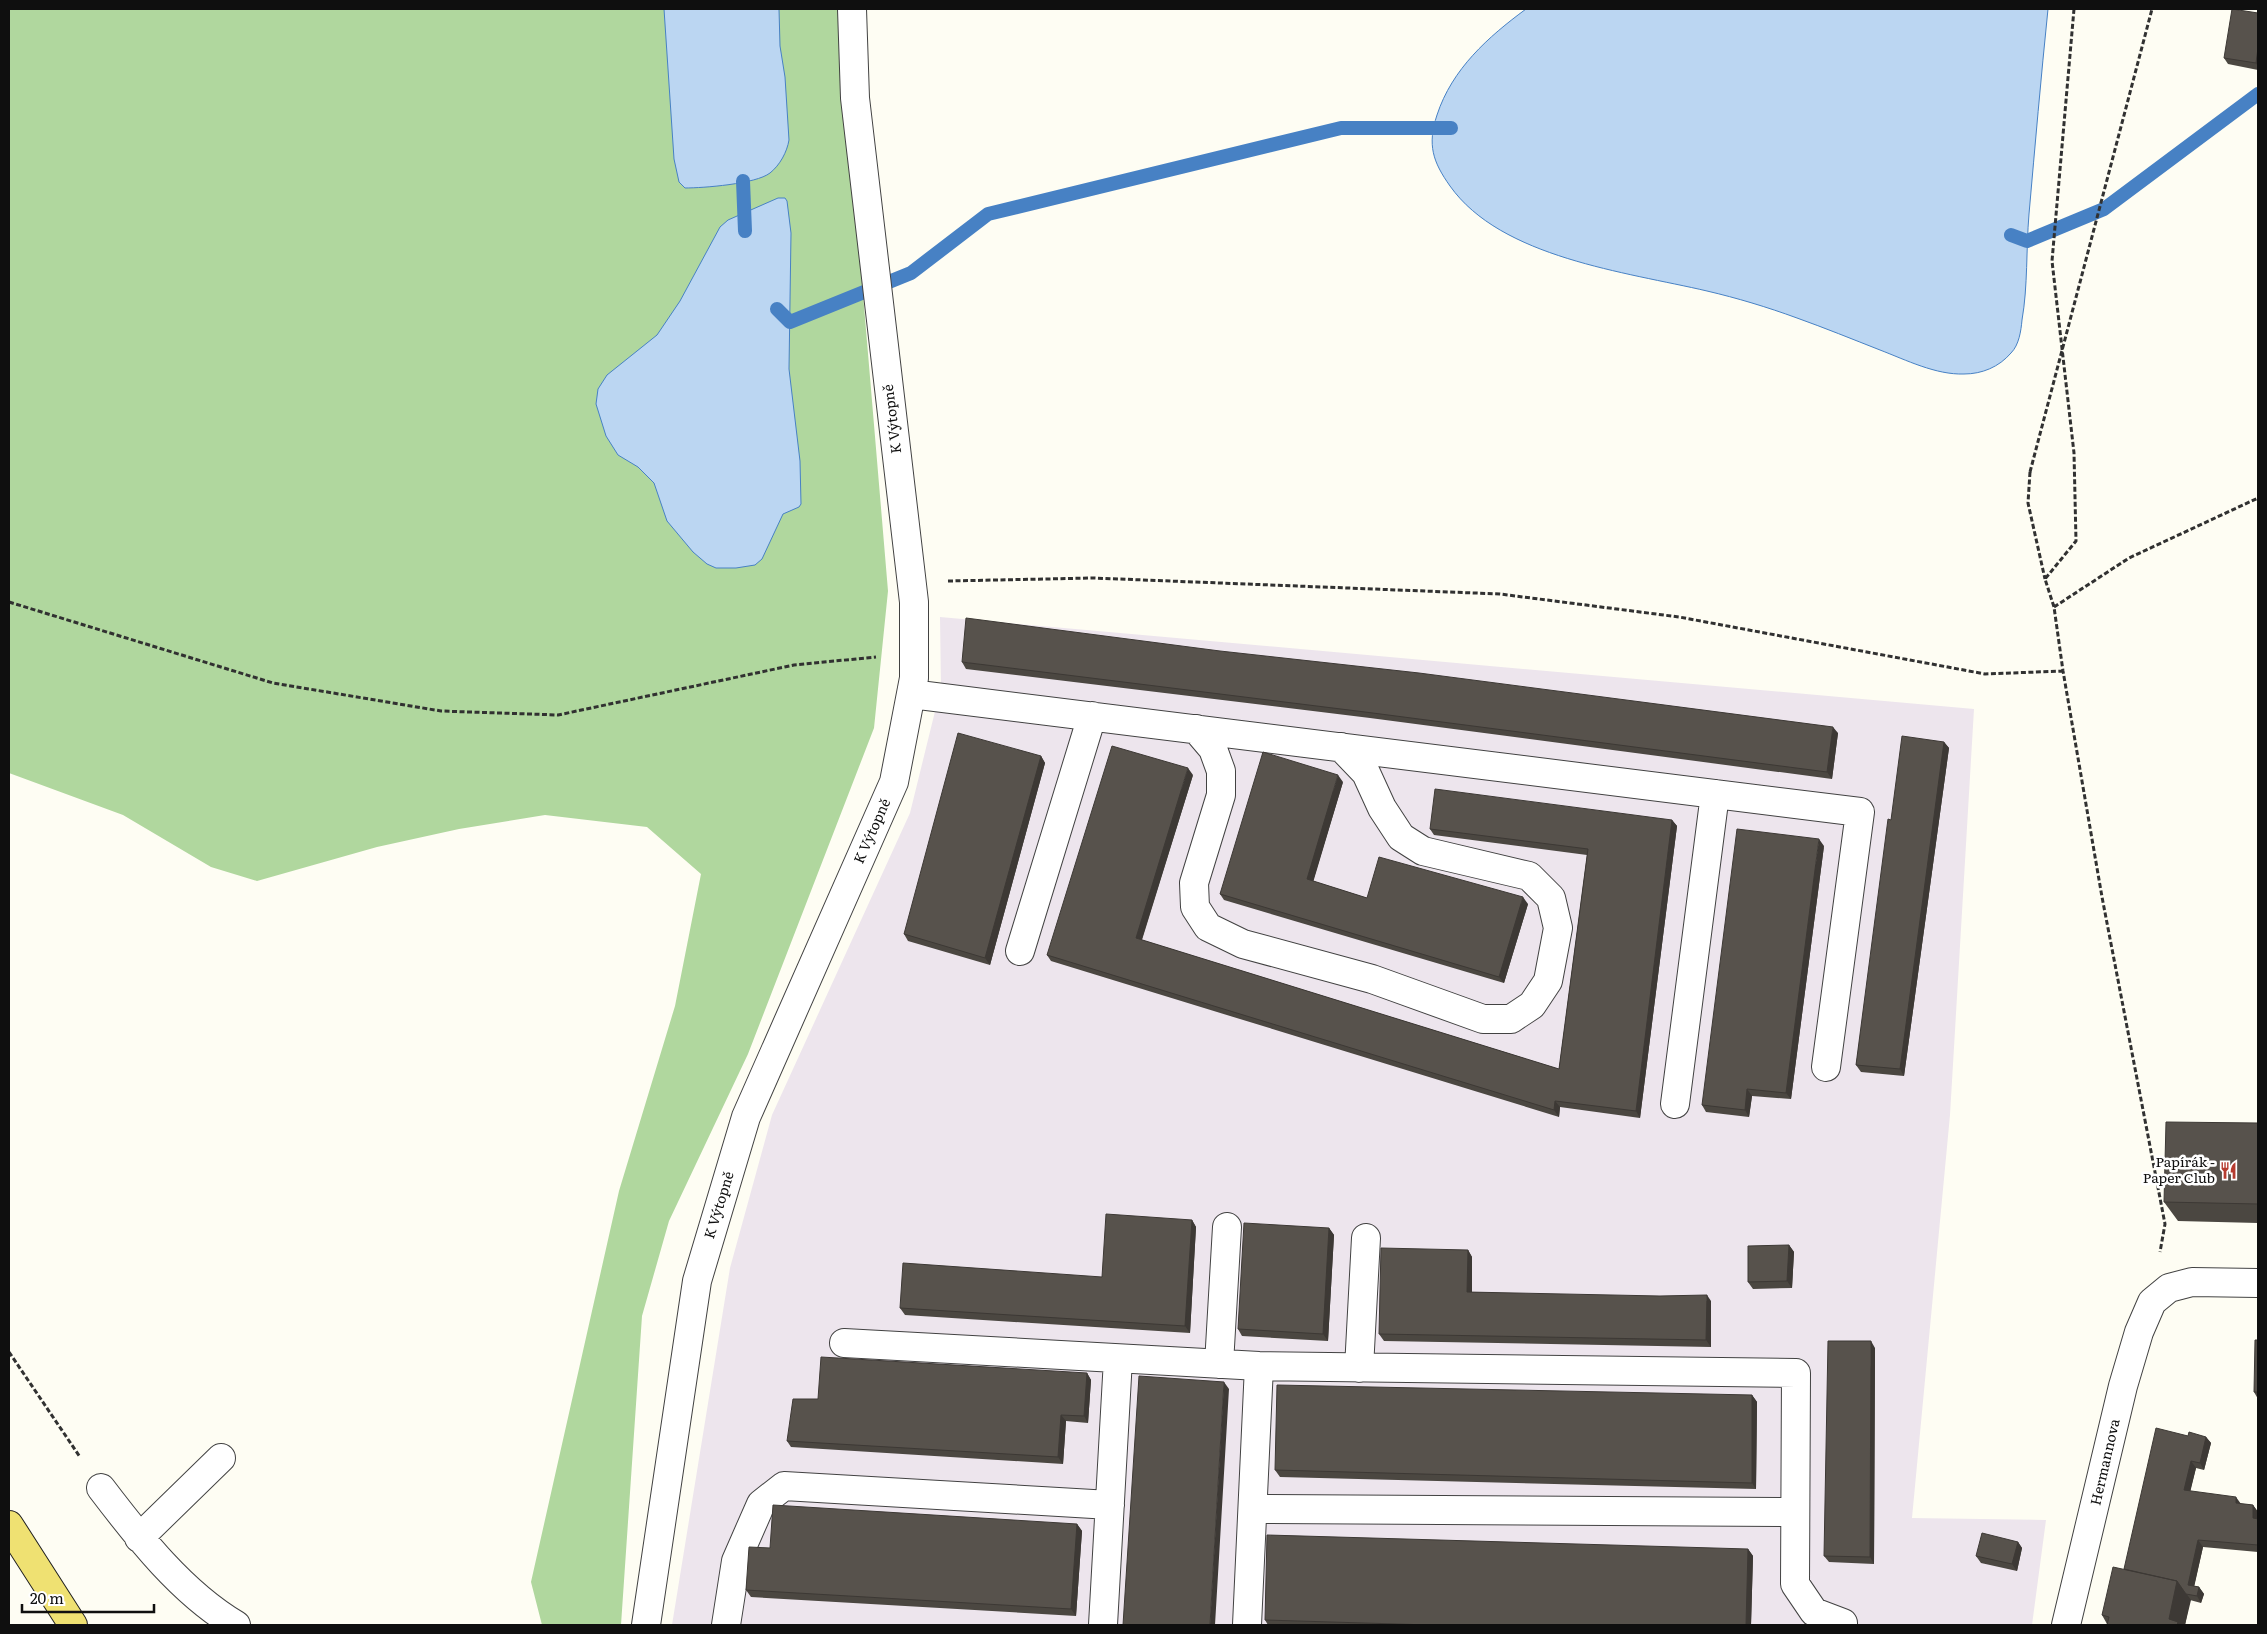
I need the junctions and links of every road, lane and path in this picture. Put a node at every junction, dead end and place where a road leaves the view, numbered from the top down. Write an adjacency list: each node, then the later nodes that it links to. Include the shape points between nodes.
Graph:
1 (852, 9): 6 (street, K Výtopně, via 855,98)
2 (2074, 9): 5 (path, via 2052,261 2074,453 2076,541)
3 (2152, 9): 5 (path, bridge, via 2030,472 2028,503)
4 (2258, 498): 8 (path, via 2129,558)
5 (2045, 579): 8 (path)
6 (911, 582): 9 (street, K Výtopně); 10 (path, via 1093,578 1500,594 1679,617 1985,674)
7 (9, 602): 9 (path, via 273,683 441,711 558,715 794,665)
8 (2054, 608): 10 (path)
9 (914, 654): 11 (street, K Výtopně)
10 (2062, 671): 22 (path, via 2165,1224)
11 (911, 694): 12 (street); 39 (street, K Výtopně, via 894,782 746,1117 697,1281)
12 (1092, 716): 13 (street); 16 (street)
13 (1196, 729): 14 (street); 14 (street, via 1212,749 1221,771 1221,795 1194,883 1195,907 1208,927 1243,944 1372,979 1483,1019 1510,1019 1532,1006 1548,981 1558,928 1551,898 1529,876 1423,851 1401,838 1382,808 1366,773)
14 (1341, 747): 15 (street)
15 (1715, 794): 17 (street, via 1860,812); 18 (street)
16 (1020, 951)
17 (1826, 1067)
18 (1675, 1104)
19 (1227, 1227): 26 (street)
20 (1366, 1238): 28 (street)
21 (2258, 1283): 22 (street, via 2192,1282 2169,1288)
22 (2152, 1302): 43 (street, Hermannova, via 2123,1386)
23 (844, 1343): 25 (street)
24 (9, 1352): 30 (path)
25 (1118, 1359): 26 (street); 31 (street)
26 (1219, 1364): 27 (street)
27 (1259, 1366): 28 (street); 32 (street)
28 (1358, 1368): 33 (street, via 1796,1373)
29 (221, 1458): 35 (street)
30 (101, 1488): 35 (street)
31 (1110, 1505): 40 (street, via 784,1486 761,1504 736,1561); 41 (street)
32 (1254, 1509): 33 (street); 42 (street)
33 (1794, 1512): 36 (street, via 1795,1584 1814,1612)
34 (9, 1524): 37 (main road)
35 (139, 1538): 38 (street, via 211,1610)
36 (1844, 1624)
37 (74, 1625)
38 (236, 1625)
39 (646, 1625)
40 (726, 1625)
41 (1103, 1625)
42 (1247, 1625)
43 (2066, 1625)

